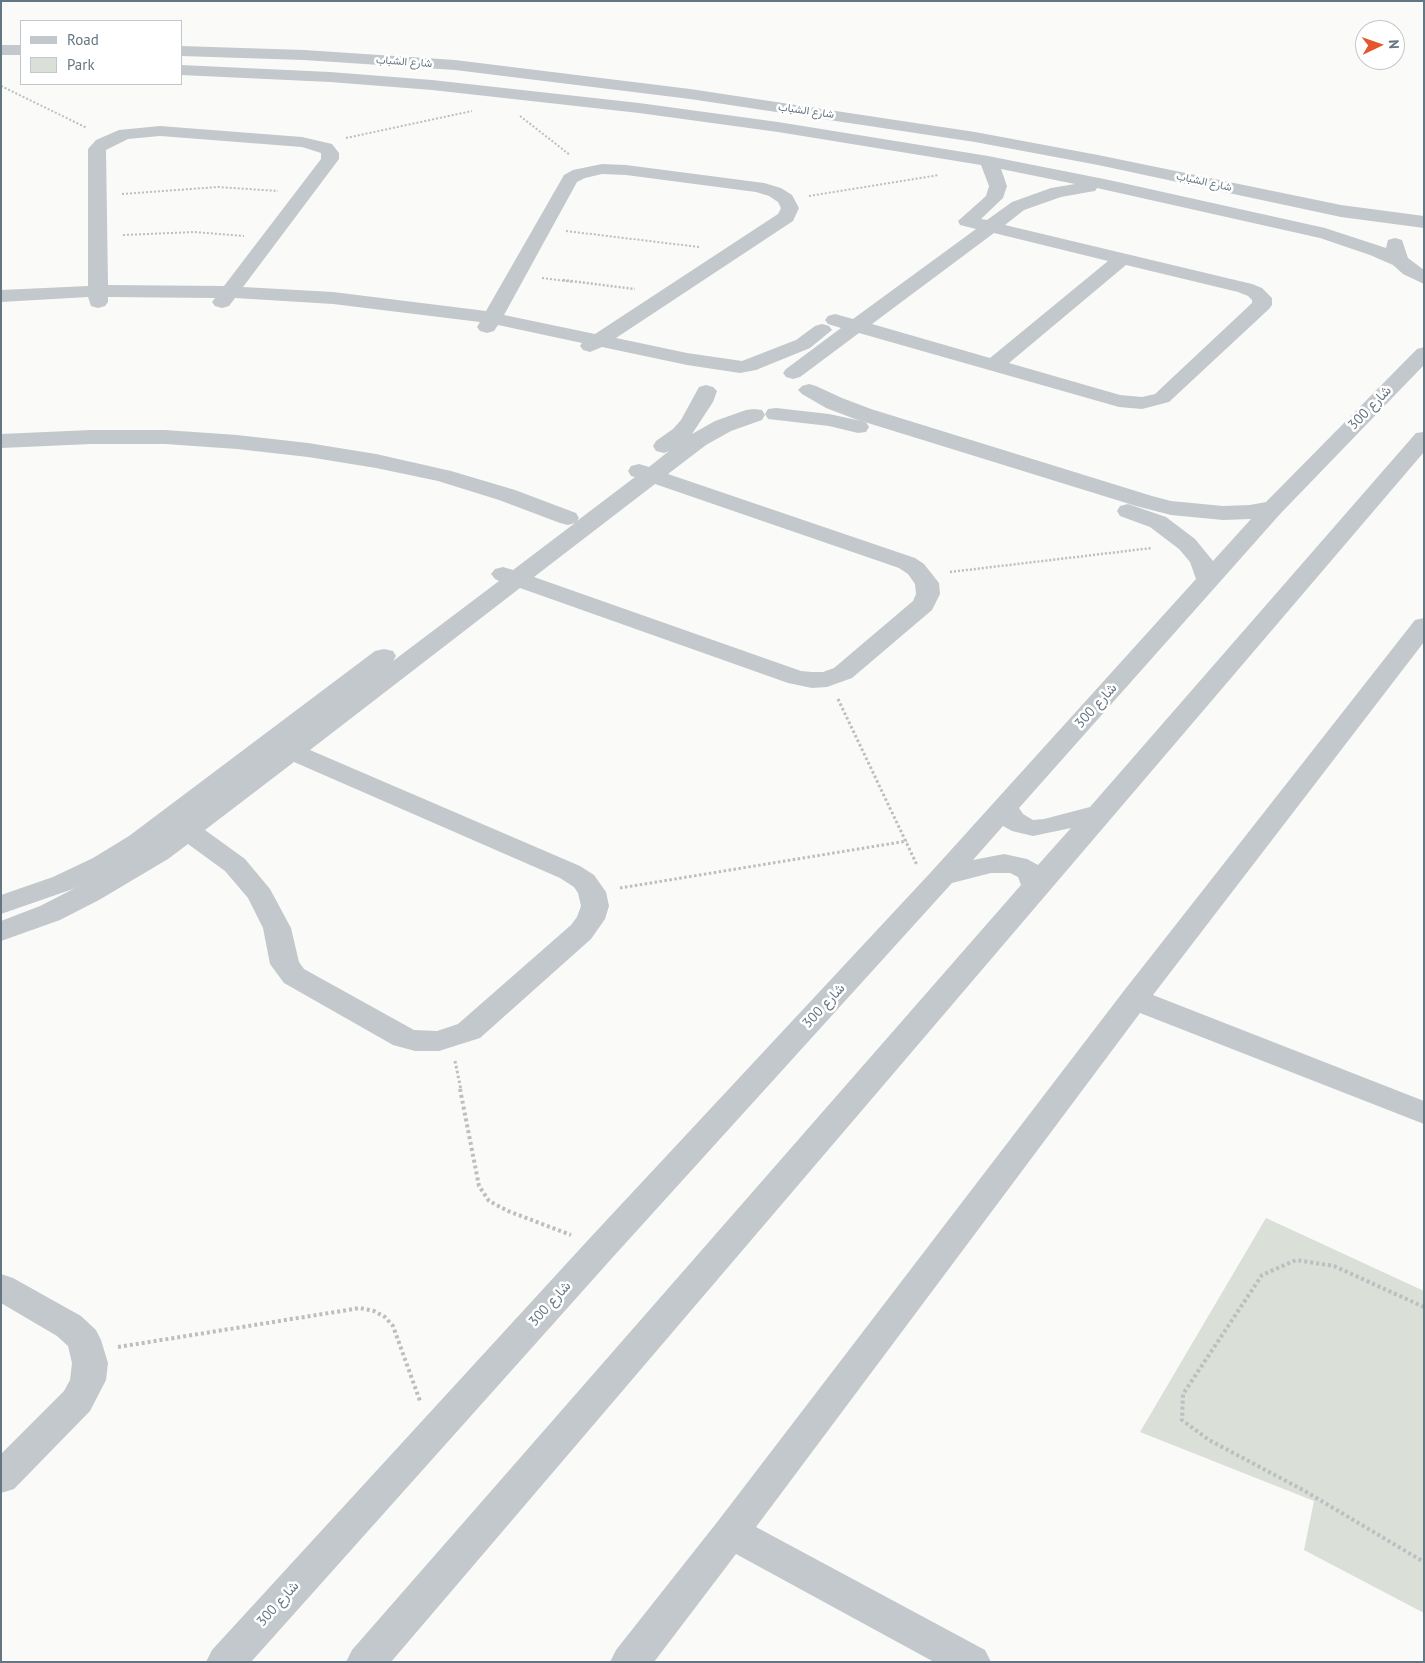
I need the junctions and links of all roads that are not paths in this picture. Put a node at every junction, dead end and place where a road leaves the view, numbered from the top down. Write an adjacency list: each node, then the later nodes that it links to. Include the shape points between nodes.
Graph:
1 (1, 50): 2 (street)
2 (20, 50)
3 (182, 51): 4 (street, شارع الشباب)
4 (304, 55): 5 (street, شارع الشباب); 7 (street, via 338,64 340,71)
5 (411, 62): 8 (street, via 396,69 396,74); 11 (street, شارع الشباب, via 671,91 956,134)
6 (182, 70): 7 (street, شارع الشباب)
7 (330, 77): 8 (street, شارع الشباب)
8 (432, 85): 9 (street, شارع الشباب, via 778,127)
9 (988, 161): 10 (street, شارع الشباب); 14 (street, via 998,186 994,198)
10 (1108, 185): 13 (street, via 1036,198 1018,206); 15 (street, شارع الشباب)
11 (1320, 207): 12 (street, شارع الشباب); 15 (street, via 1346,220 1347,225 1344,229)
12 (1424, 223): 17 (street, via 1402,234 1396,242 1395,252)
13 (990, 226): 14 (street); 16 (street); 25 (street)
14 (954, 231): 23 (street)
15 (1325, 234): 17 (street, شارع الشباب)
16 (1123, 258): 28 (street); 28 (street, via 1245,288 1262,298 1262,304 1154,402 1119,401)
17 (1400, 261): 18 (street, شارع الشباب)
18 (1424, 278)
19 (1, 296): 20 (street)
20 (98, 296): 21 (street); 21 (street, via 97,150 110,139 134,133 160,132 316,144 326,148 330,159); 22 (street)
21 (226, 297): 24 (street)
22 (1, 306)
23 (835, 320): 25 (street); 29 (street, via 803,344)
24 (490, 323): 26 (street); 26 (street, via 570,179 591,171 626,170 758,187 786,199 790,208 786,217)
25 (856, 326): 28 (street); 30 (street)
26 (592, 344): 29 (street); 31 (street, via 690,379)
27 (1424, 352): 37 (street, شارع 300)
28 (994, 365)
29 (745, 367): 30 (street, via 773,367); 31 (street, via 720,373 712,378)
30 (793, 373): 32 (street, via 808,384)
31 (706, 390): 33 (street, via 712,402 720,407 742,414); 36 (street, via 697,412 681,434)
32 (809, 390): 33 (street, via 804,402 792,409); 38 (street, via 864,414 1144,501)
33 (765, 414): 36 (street, via 710,433); 40 (street, via 812,417 847,424 1138,514 1158,522)
34 (1424, 438): 46 (street)
35 (1, 441): 39 (street, via 91,436 165,437 308,450 443,476)
36 (643, 472): 39 (street); 41 (street); 41 (street, via 907,563 927,583 928,594 923,605 843,673 827,679 797,678)
37 (1273, 508): 38 (street, via 1250,512); 42 (street, شارع 300)
38 (1195, 511): 40 (street, via 1196,518)
39 (568, 518): 41 (street)
40 (1180, 538): 42 (street, via 1201,561)
41 (506, 576): 44 (street)
42 (1208, 580): 45 (street, شارع 300)
43 (1424, 624): 52 (street)
44 (280, 747): 47 (street); 47 (street, via 570,872 584,881 592,892 595,906 591,920 469,1031 450,1038 426,1041 404,1038 294,976 285,964 277,928 260,895 235,866)
45 (1004, 807): 46 (street, via 1013,820 1033,828 1044,828); 48 (street, شارع 300)
46 (1101, 812): 49 (street)
47 (178, 825): 50 (street, via 63,883); 51 (street, via 142,863 89,894)
48 (936, 884): 49 (street, via 990,864 1004,863 1028,871 1035,879); 57 (street, شارع 300)
49 (1036, 888): 58 (street)
50 (1, 906)
51 (1, 932)
52 (1134, 999): 53 (street); 56 (street)
53 (1424, 1114)
54 (1, 1287): 55 (street, via 69,1326 84,1340 88,1352 88,1380 77,1401)
55 (1, 1478)
56 (730, 1532): 59 (street); 60 (street)
57 (226, 1662)
58 (366, 1662)
59 (630, 1662)
60 (971, 1662)

